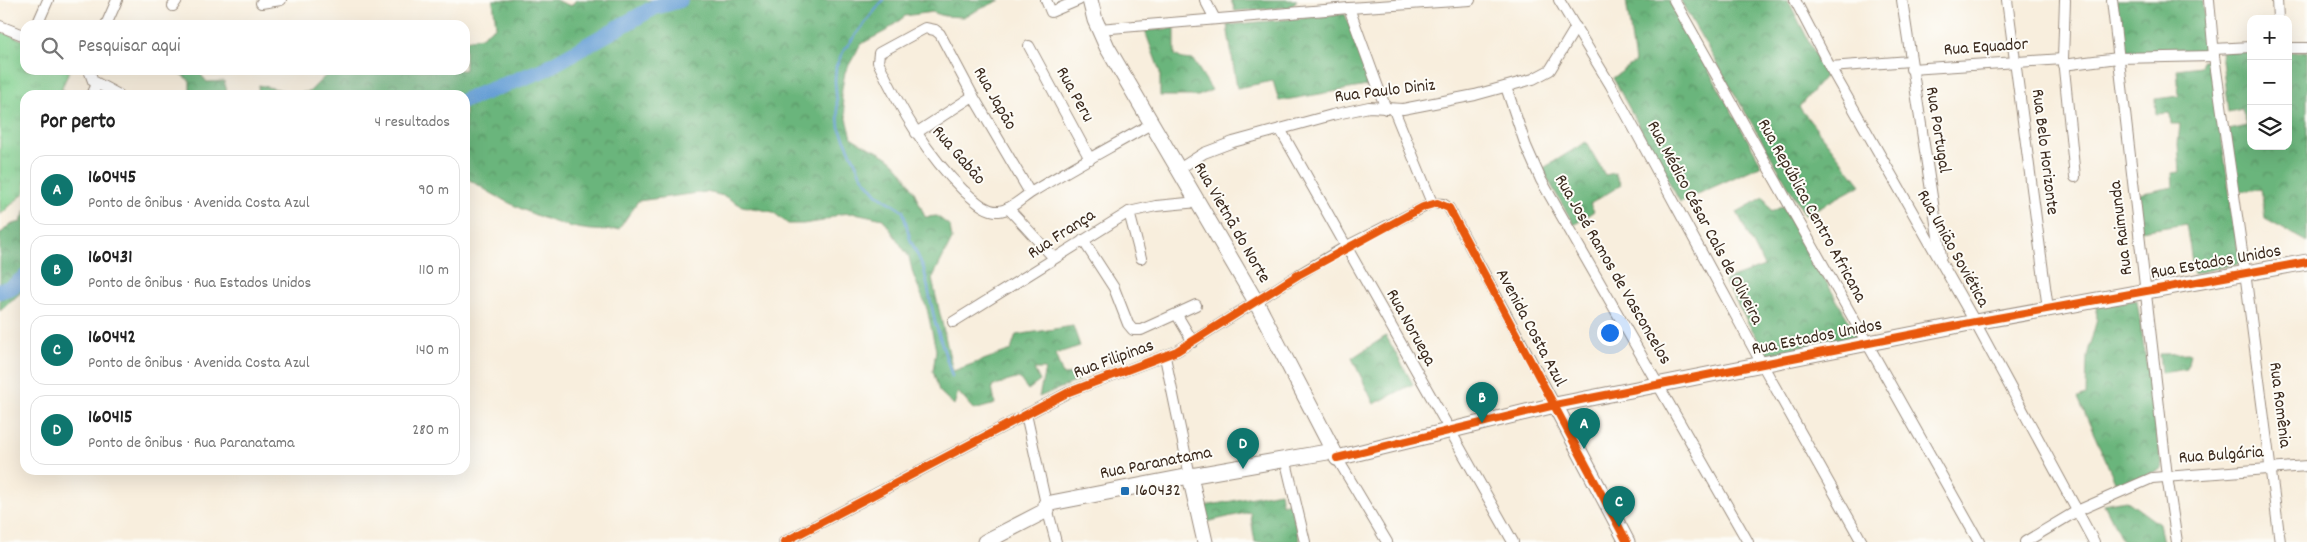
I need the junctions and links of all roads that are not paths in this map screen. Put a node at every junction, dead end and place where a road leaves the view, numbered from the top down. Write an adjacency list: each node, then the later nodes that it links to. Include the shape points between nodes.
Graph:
1 (48, 0): 22 (street)
2 (117, 0): 23 (street)
3 (281, 0): 19 (street)
4 (1046, 0): 5 (street, via 1051,12)
5 (1079, 0)
6 (1090, 0): 28 (street, Rua Vietnã do Norte)
7 (1205, 0): 24 (street)
8 (1470, 0): 18 (street)
9 (1559, 0): 26 (street, Rua Médico César Cals de Oliveira)
10 (1674, 0): 73 (street, Rua República Centro Africana)
11 (1795, 0): 39 (street, Rua União Soviética)
12 (1902, 0): 38 (street, Rua Portugal)
13 (2007, 0): 36 (street, Rua Belo Horizonte)
14 (2065, 0): 37 (street)
15 (2112, 0): 35 (street, Rua Raimunda)
16 (2209, 0): 34 (street, Rua Romênia)
17 (2277, 0): 21 (street)
18 (1449, 1): 20 (street)
19 (261, 3)
20 (1349, 8): 24 (street); 46 (street)
21 (2278, 15)
22 (39, 20)
23 (108, 20)
24 (1215, 20): 28 (street)
25 (0, 26): 29 (street)
26 (1576, 27): 42 (street, Rua Paulo Diniz, via 1550,70 1533,80); 75 (street, Rua Médico César Cals de Oliveira)
27 (925, 28): 45 (street, Rua Japão, via 940,34); 49 (street, Rua Gabão, via 883,50 877,57)
28 (1099, 29): 47 (street, Rua Vietnã do Norte)
29 (20, 34)
30 (1029, 46): 50 (street, Rua Peru)
31 (2247, 48): 34 (street, Rua Equador)
32 (2292, 48): 33 (street)
33 (2307, 48)
34 (2214, 52): 35 (street, Rua Equador); 64 (street, Rua Romênia)
35 (2118, 58): 37 (street, Rua Equador); 65 (street, Rua Raimunda)
36 (2016, 62): 37 (street, Rua Equador); 38 (street, Rua Equador); 68 (street, Rua Belo Horizonte)
37 (2063, 62): 52 (street)
38 (1910, 65): 39 (street, Rua Equador); 63 (street, Rua Portugal)
39 (1830, 67): 63 (street, Rua União Soviética)
40 (89, 75): 41 (street)
41 (97, 84): 43 (street); 44 (street)
42 (1506, 87): 46 (street, Rua Paulo Diniz); 76 (street, Rua José Ramos de Vasconcelos, via 1541,180)
43 (94, 90)
44 (109, 90)
45 (973, 96): 49 (street); 53 (street, Rua Japão)
46 (1390, 109): 48 (street, Rua Paulo Diniz, via 1357,109); 55 (street)
47 (1151, 124): 50 (street); 51 (street, Rua Vietnã do Norte)
48 (1280, 129): 51 (street, Rua Paulo Diniz, via 1204,153); 59 (street, Rua Noruega)
49 (916, 133): 56 (street, Rua Gabão, via 947,174 977,203 994,211)
50 (1090, 159): 53 (street)
51 (1179, 169): 54 (street, Rua Vietnã do Norte)
52 (2075, 177)
53 (1030, 193): 56 (street)
54 (1198, 202): 57 (street, Rua França); 66 (street, Rua Vietnã do Norte)
55 (1432, 203): 59 (street, Rua Filipinas); 77 (street, Avenida Costa Azul, via 1449,208)
56 (1008, 208): 60 (street)
57 (1130, 212): 58 (street, Rua França); 61 (street)
58 (1083, 240): 60 (street, Rua França); 69 (street, via 1114,288 1133,330 1141,330)
59 (1347, 246): 66 (street, Rua Filipinas); 79 (street, Rua Noruega)
60 (1054, 258): 70 (street, Rua França)
61 (1141, 258)
62 (2307, 262): 64 (street, Rua Estados Unidos)
63 (1942, 264): 71 (street, Rua União Soviética)
64 (2245, 272): 65 (street, Rua Estados Unidos); 83 (street, Rua Romênia)
65 (2145, 290): 68 (street, Rua Estados Unidos); 85 (street, Rua Raimunda)
66 (1255, 300): 72 (street, Rua Filipinas); 80 (street, Rua Vietnã do Norte)
67 (1196, 305): 69 (street)
68 (2048, 309): 71 (street, Rua Estados Unidos)
69 (1177, 315): 72 (street)
70 (953, 322)
71 (1975, 322): 73 (street, Rua Estados Unidos); 87 (street, Rua União Soviética)
72 (1193, 342): 74 (street, Rua Filipinas)
73 (1867, 343): 75 (street, Rua Estados Unidos); 98 (street, Rua República Centro Africana)
74 (1165, 357): 78 (street, Rua Filipinas, via 1077,389); 84 (street)
75 (1762, 364): 76 (street, Rua Estados Unidos); 97 (street, Rua Médico César Cals de Oliveira)
76 (1660, 385): 77 (street, Rua Estados Unidos); 96 (street, Rua José Ramos de Vasconcelos)
77 (1554, 405): 79 (street, Rua Estados Unidos); 95 (street, Avenida Costa Azul)
78 (1026, 414): 86 (street); 88 (street, Rua Filipinas)
79 (1450, 431): 80 (street, Rua Estados Unidos); 94 (street, Rua Noruega)
80 (1335, 455): 81 (street, Rua Paranatama); 93 (street, Rua Vietnã do Norte)
81 (1285, 458): 84 (street, Rua Paranatama); 92 (street)
82 (2307, 466): 83 (street, Rua Bulgária)
83 (2271, 468): 85 (street, Rua Bulgária); 102 (street, Rua Romênia)
84 (1190, 476): 86 (street, Rua Paranatama); 91 (street)
85 (2167, 476): 87 (street, Rua Bulgária, via 2135,484); 101 (street, Rua Raimunda)
86 (1046, 507): 89 (street, Rua Paranatama); 90 (street)
87 (2077, 511): 99 (street, Rua Bulgária); 100 (street, Rua União Soviética)
88 (784, 542)
89 (985, 542)
90 (1056, 542)
91 (1205, 542)
92 (1305, 542)
93 (1387, 542)
94 (1513, 542)
95 (1626, 542)
96 (1748, 542)
97 (1862, 542)
98 (1979, 542)
99 (2025, 542)
100 (2094, 542)
101 (2177, 542)
102 (2280, 542)

